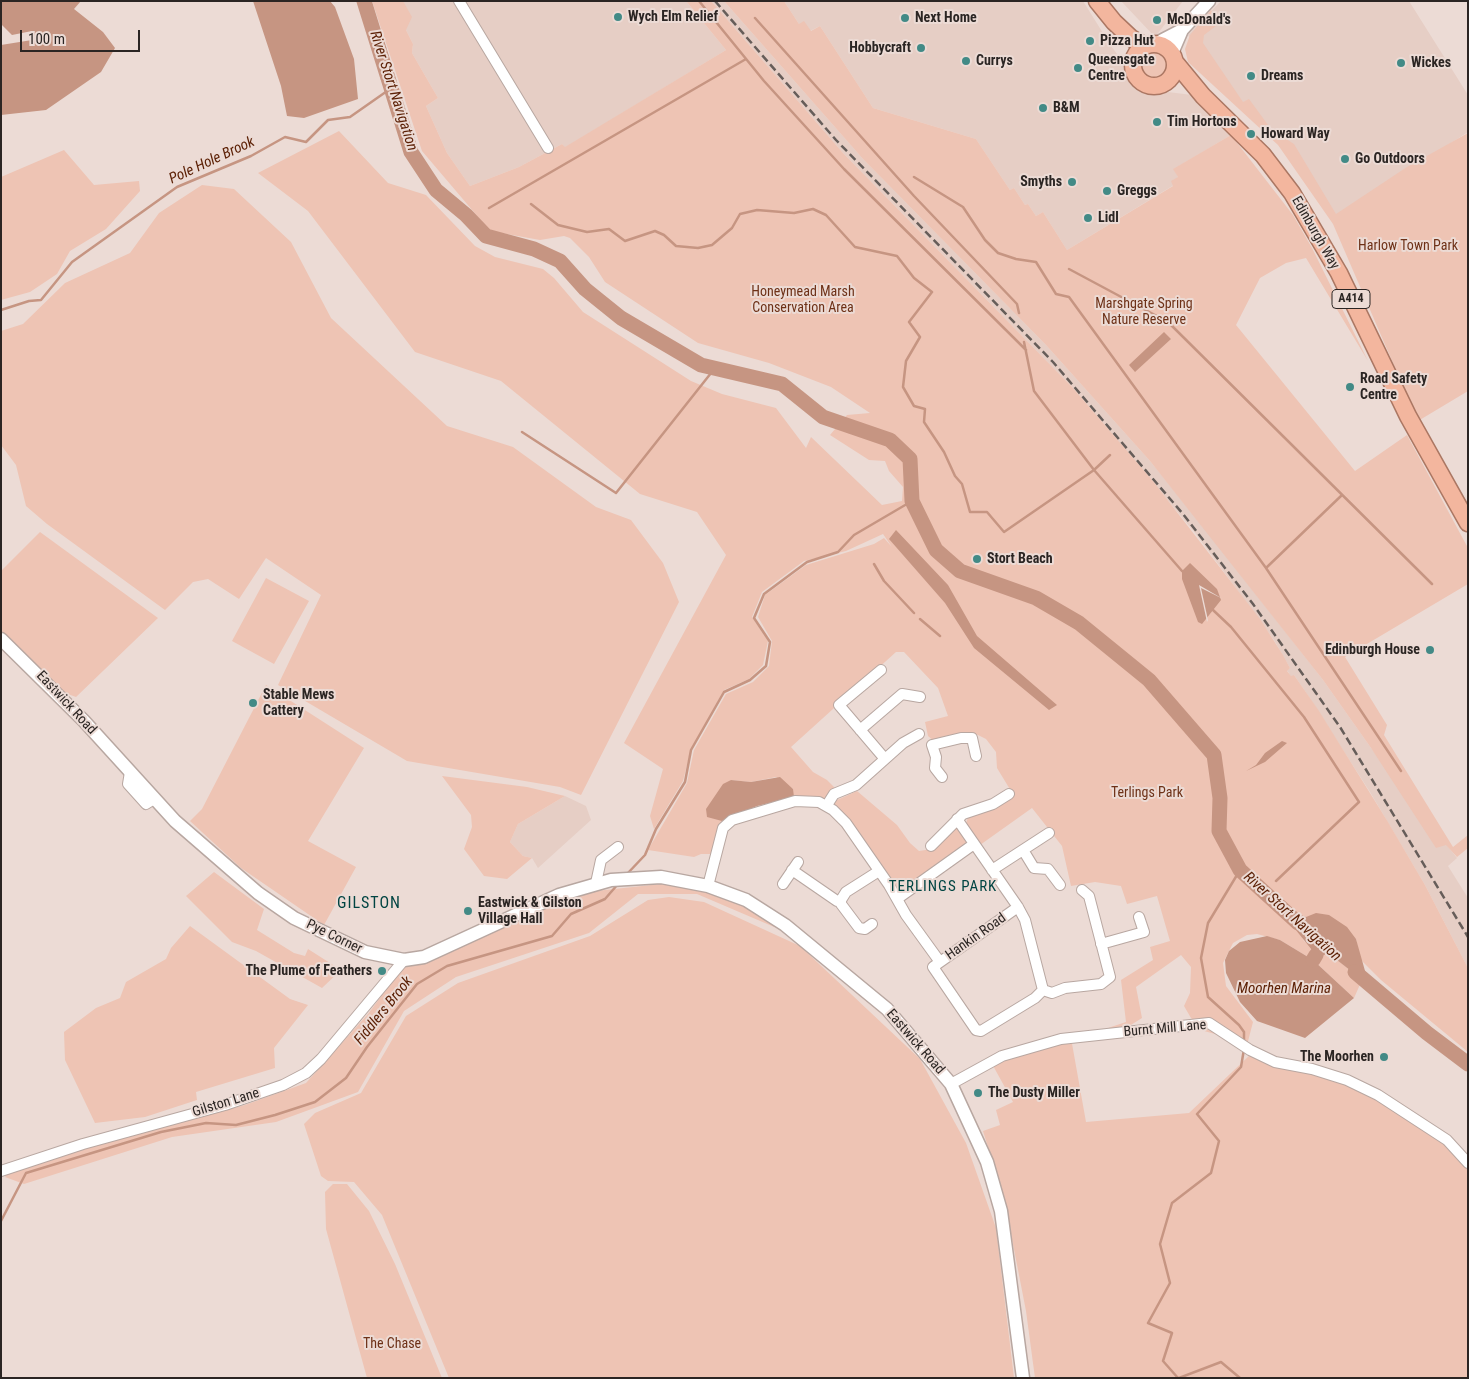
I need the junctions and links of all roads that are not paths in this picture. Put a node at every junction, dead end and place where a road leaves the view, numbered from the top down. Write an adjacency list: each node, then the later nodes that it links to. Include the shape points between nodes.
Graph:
1 (459, 1): 11 (street)
2 (1097, 1): 4 (highway)
3 (1209, 1): 5 (street)
4 (1114, 22): 6 (highway, via 1131,38); 8 (highway)
5 (1182, 30): 6 (street); 7 (street, via 1173,51)
6 (1150, 45): 7 (highway, via 1166,48); 8 (highway, via 1137,53)
7 (1175, 60): 9 (highway, via 1173,74); 10 (highway, Edinburgh Way / A414)
8 (1134, 69): 9 (highway, via 1138,78 1147,85)
9 (1162, 84): 10 (highway, Edinburgh Way / A414, via 1182,87)
10 (1202, 96): 12 (highway, Edinburgh Way / A414, via 1263,155 1312,224 1408,416)
11 (548, 148)
12 (1468, 523)
13 (1, 639): 20 (street, Eastwick Road, via 47,682)
14 (881, 670): 16 (street, via 839,705)
15 (920, 697): 16 (street, via 902,694)
16 (860, 730): 19 (street)
17 (932, 746): 18 (street, via 972,738); 19 (street, via 920,738 919,730); 21 (street, via 935,768)
18 (976, 756)
19 (885, 759): 23 (street, via 856,785 834,794)
20 (129, 772): 44 (street, Pye Corner, via 175,821 258,893 294,918 365,952)
21 (942, 777)
22 (1009, 794): 24 (street)
23 (827, 805): 31 (street, via 846,824); 36 (street, via 795,801 732,820 724,828)
24 (957, 819): 26 (street); 27 (street)
25 (1049, 833): 29 (street)
26 (974, 844): 30 (street); 38 (street)
27 (931, 846)
28 (618, 847): 33 (street, via 601,860)
29 (1023, 850): 30 (street); 35 (street, via 1034,868 1048,869)
30 (992, 870): 40 (street)
31 (879, 871): 38 (street); 39 (street, via 846,892)
32 (611, 880): 33 (street, Pye Corner); 36 (street, Eastwick Road, via 661,878)
33 (596, 883): 44 (street, Pye Corner, via 544,901 424,957)
34 (783, 884): 39 (street, via 795,866 837,901)
35 (1060, 885)
36 (708, 886): 47 (street, Eastwick Road, via 746,900 766,912 838,966 887,1009)
37 (1082, 890): 43 (street, via 1089,896)
38 (897, 899): 45 (street)
39 (841, 900): 42 (street, via 859,928)
40 (1018, 907): 45 (street, Hankin Road); 46 (street, via 1027,926)
41 (1140, 917): 43 (street, via 1144,932)
42 (872, 924)
43 (1101, 944): 46 (street, via 1110,977 1101,984 1065,988 1052,993)
44 (404, 960): 49 (street, Gilston Lane, via 306,1073 283,1085 225,1105 83,1144)
45 (936, 965): 46 (street, via 976,1030 980,1031)
46 (1043, 990)
47 (951, 1084): 48 (street, Burnt Mill Lane, via 1002,1056 1061,1040 1209,1023 1275,1062 1347,1080 1378,1095 1446,1140); 50 (street, Eastwick Road, via 987,1162 1001,1211)
48 (1468, 1164)
49 (1, 1171)
50 (1023, 1378)

